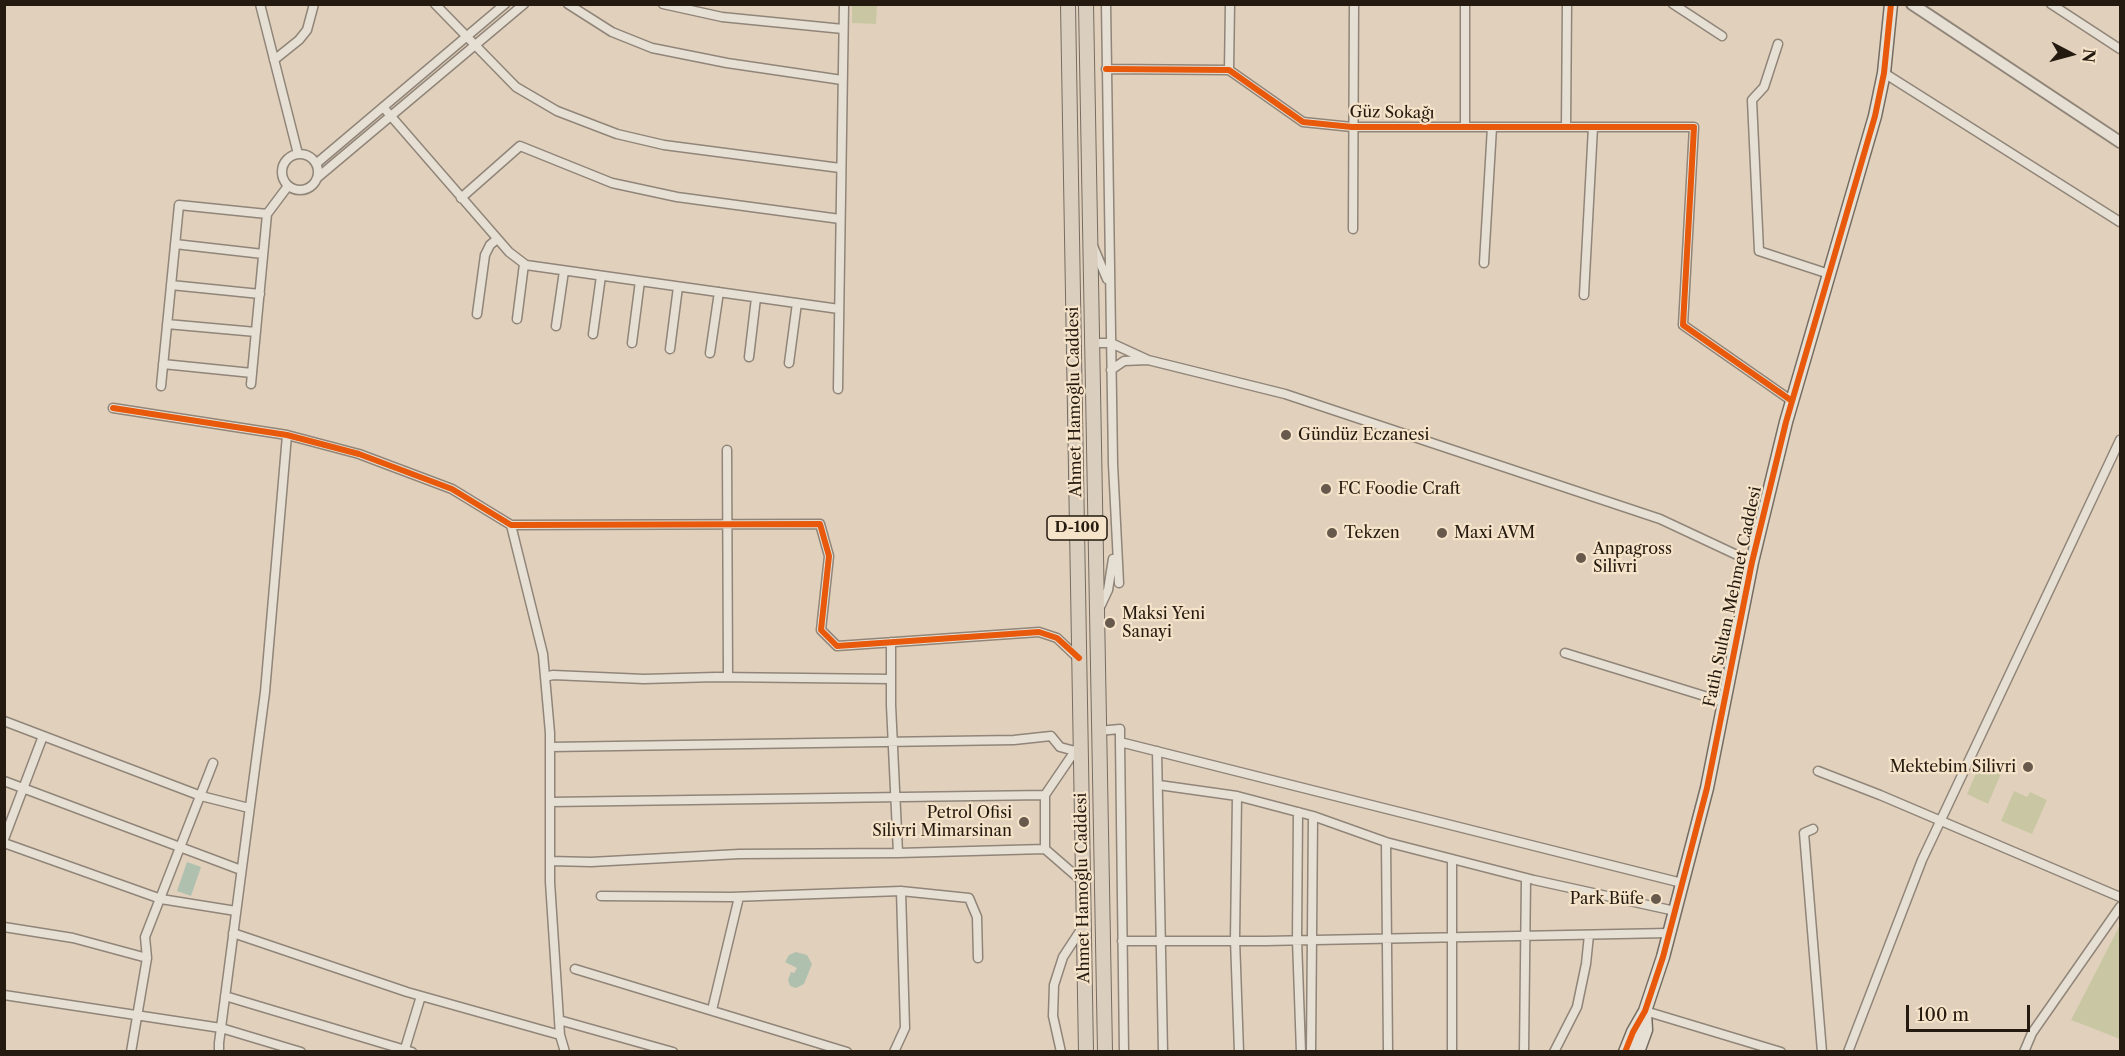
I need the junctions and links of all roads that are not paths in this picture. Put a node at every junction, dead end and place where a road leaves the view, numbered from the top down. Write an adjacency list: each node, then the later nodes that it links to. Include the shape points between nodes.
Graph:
1 (260, 4): 26 (street)
2 (314, 4): 26 (street, via 307,30)
3 (435, 4): 22 (street)
4 (505, 4): 22 (street)
5 (524, 4): 24 (street)
6 (568, 4): 30 (street, via 612,32 652,48)
7 (663, 4): 20 (street, via 722,17)
8 (844, 4): 20 (street)
9 (1068, 4): 101 (highway, Ahmet Hamoğlu Caddesi / D-100)
10 (1086, 4): 50 (highway, Ahmet Hamoğlu Caddesi / D-100)
11 (1106, 4): 27 (street)
12 (1230, 4): 28 (street)
13 (1354, 4): 37 (street)
14 (1465, 4): 33 (street)
15 (1567, 4): 35 (street)
16 (1673, 4): 21 (street)
17 (1891, 4): 29 (main road, Fatih Sultan Mehmet Caddesi)
18 (1912, 4): 38 (street)
19 (2051, 4): 25 (street)
20 (843, 29): 30 (street)
21 (1722, 36)
22 (466, 38): 24 (street); 31 (street)
23 (1778, 44): 56 (street, via 1764,87 1752,100 1759,251)
24 (473, 46): 32 (street); 41 (street, via 516,87 557,111 617,134 664,145)
25 (2121, 49)
26 (274, 60): 39 (street)
27 (1107, 69): 28 (street); 60 (street)
28 (1229, 70): 37 (street, Güz Sokağı, via 1303,122)
29 (1884, 73): 47 (street); 56 (main road, Fatih Sultan Mehmet Caddesi)
30 (842, 80): 41 (street)
31 (382, 107): 32 (street); 40 (street)
32 (390, 116): 42 (street); 44 (street)
33 (1465, 127): 34 (street, Güz Sokağı); 37 (street, Güz Sokağı)
34 (1491, 127): 35 (street, Güz Sokağı); 53 (street)
35 (1566, 127): 36 (street, Güz Sokağı)
36 (1593, 127): 64 (street); 88 (street, Güz Sokağı, via 1694,127 1683,325)
37 (1352, 128): 48 (street)
38 (2121, 142)
39 (298, 154): 40 (street, via 307,155); 43 (street, via 291,156 283,167 282,175)
40 (316, 163): 42 (street)
41 (840, 168): 46 (street)
42 (317, 178): 43 (street, via 313,185 301,190)
43 (288, 186): 45 (street)
44 (461, 198): 46 (street, via 520,146 612,183); 49 (street)
45 (267, 214): 51 (street, via 179,205); 52 (street)
46 (840, 219): 67 (street)
47 (2121, 222)
48 (1353, 229)
49 (497, 239): 54 (street); 68 (street, via 485,255)
50 (1090, 241): 60 (street); 75 (highway, Ahmet Hamoğlu Caddesi / D-100)
51 (175, 244): 52 (street); 59 (street)
52 (263, 254): 63 (street)
53 (1484, 263)
54 (524, 264): 55 (street); 69 (street)
55 (564, 270): 57 (street); 71 (street)
56 (1829, 274): 88 (main road, Fatih Sultan Mehmet Caddesi)
57 (601, 276): 58 (street); 73 (street)
58 (640, 281): 61 (street); 74 (street)
59 (171, 285): 63 (street); 70 (street)
60 (1109, 285): 76 (street)
61 (678, 287): 62 (street); 77 (street)
62 (719, 292): 65 (street); 78 (street)
63 (260, 294): 72 (street)
64 (1584, 295)
65 (756, 298): 66 (street); 79 (street)
66 (797, 303): 67 (street); 81 (street)
67 (839, 309): 87 (street)
68 (477, 314)
69 (517, 320)
70 (167, 324): 72 (street); 82 (street)
71 (556, 326)
72 (256, 332): 84 (street)
73 (593, 334)
74 (632, 343)
75 (1093, 343): 76 (street); 98 (highway, Ahmet Hamoğlu Caddesi / D-100)
76 (1111, 343): 80 (street); 83 (street)
77 (670, 349)
78 (710, 353)
79 (749, 357)
80 (1148, 360): 83 (street, via 1124,361); 96 (street, via 1285,394 1660,519)
81 (789, 363)
82 (163, 364): 84 (street); 86 (street)
83 (1112, 370): 94 (street)
84 (252, 373): 85 (street)
85 (251, 384)
86 (161, 386)
87 (838, 389)
88 (1792, 401): 96 (main road, Fatih Sultan Mehmet Caddesi)
89 (113, 408): 90 (street)
90 (287, 435): 95 (street, via 359,454 452,489); 124 (street, via 265,692)
91 (2121, 440): 127 (street)
92 (727, 450): 93 (street)
93 (728, 524): 95 (street); 99 (street, via 820,524 830,556 821,630 837,646); 103 (street)
94 (1115, 524): 97 (street); 98 (street, via 1113,568)
95 (512, 525): 102 (street)
96 (1752, 562): 105 (main road, Fatih Sultan Mehmet Caddesi)
97 (1119, 583)
98 (1096, 616): 107 (highway, Ahmet Hamoğlu Caddesi / D-100)
99 (891, 642): 101 (street, via 1039,632 1057,638); 104 (street)
100 (1565, 653): 105 (street)
101 (1078, 658): 112 (highway, Ahmet Hamoğlu Caddesi / D-100)
102 (545, 677): 103 (street); 111 (street)
103 (728, 677): 104 (street)
104 (891, 679): 109 (street)
105 (1724, 702): 139 (main road, Fatih Sultan Mehmet Caddesi)
106 (4, 721): 108 (street)
107 (1098, 731): 110 (street, via 1120,729); 183 (highway, Ahmet Hamoğlu Caddesi / D-100)
108 (43, 736): 118 (street); 120 (street)
109 (894, 741): 111 (street); 112 (street, via 1051,736 1060,747); 122 (street)
110 (1120, 742): 113 (street); 160 (street)
111 (550, 747): 123 (street)
112 (1078, 747): 119 (street); 138 (highway, Ahmet Hamoğlu Caddesi / D-100)
113 (1157, 751): 117 (street); 139 (street)
114 (213, 763): 120 (street)
115 (1818, 771): 127 (street)
116 (4, 781): 118 (street)
117 (1159, 785): 121 (street); 157 (street)
118 (24, 788): 129 (street); 131 (street)
119 (1045, 795): 122 (street); 132 (street)
120 (201, 796): 124 (street); 131 (street)
121 (1237, 796): 125 (street); 155 (street)
122 (896, 797): 123 (street); 133 (street)
123 (550, 802): 135 (street)
124 (249, 808): 136 (street)
125 (1298, 812): 126 (street); 158 (street)
126 (1313, 816): 130 (street); 159 (street)
127 (1941, 822): 143 (street); 197 (street, via 1922,860)
128 (1813, 829): 196 (street, via 1804,833)
129 (4, 841): 144 (street)
130 (1386, 842): 134 (street); 156 (street)
131 (181, 847): 136 (street); 144 (street)
132 (1045, 849): 133 (street); 138 (street)
133 (898, 853): 135 (street)
134 (1452, 859): 137 (street); 154 (street)
135 (550, 861): 170 (street)
136 (241, 870): 146 (street)
137 (1526, 878): 147 (street); 153 (street)
138 (1083, 882): 148 (highway, Ahmet Hamoğlu Caddesi / D-100)
139 (1682, 883): 147 (main road, Fatih Sultan Mehmet Caddesi)
140 (901, 891): 142 (street); 162 (street, via 969,898 977,917); 180 (street, via 905,1028)
141 (601, 896): 142 (street)
142 (739, 897): 167 (street)
143 (2121, 897)
144 (161, 899): 146 (street); 161 (street, via 145,937)
145 (2121, 907): 198 (street, via 2032,1033)
146 (236, 911): 150 (street)
147 (1675, 911): 151 (main road, Fatih Sultan Mehmet Caddesi)
148 (1084, 925): 181 (street, via 1063,957 1054,985 1053,1016); 182 (highway, Ahmet Hamoğlu Caddesi / D-100)
149 (4, 927): 161 (street, via 73,938)
150 (233, 933): 165 (street); 166 (street)
151 (1669, 933): 152 (street); 168 (main road, Fatih Sultan Mehmet Caddesi)
152 (1589, 935): 153 (street); 192 (street, via 1577,1008)
153 (1526, 936): 154 (street); 191 (street)
154 (1451, 937): 156 (street); 190 (street)
155 (1235, 939): 157 (street); 158 (street); 186 (street)
156 (1387, 939): 159 (street); 189 (street)
157 (1161, 940): 160 (street); 185 (street)
158 (1297, 940): 159 (street); 187 (street)
159 (1311, 940): 188 (street)
160 (1122, 941): 184 (street)
161 (147, 958): 169 (street)
162 (978, 958)
163 (575, 969): 167 (street)
164 (4, 995): 169 (street)
165 (225, 996): 171 (street); 173 (street)
166 (422, 996): 172 (street); 173 (street)
167 (712, 1010): 179 (street)
168 (1645, 1011): 193 (main road, Fatih Sultan Mehmet Caddesi); 194 (main road, Fatih Sultan Mehmet Caddesi, via 1646,1030); 195 (street)
169 (137, 1016): 171 (street); 174 (street)
170 (559, 1020): 172 (street); 178 (street)
171 (221, 1028): 175 (street); 176 (street)
172 (560, 1035): 177 (street)
173 (407, 1051)
174 (131, 1052)
175 (219, 1052)
176 (301, 1052)
177 (565, 1052)
178 (674, 1052)
179 (847, 1052)
180 (894, 1052)
181 (1061, 1052)
182 (1086, 1052)
183 (1105, 1052)
184 (1124, 1052)
185 (1163, 1052)
186 (1239, 1052)
187 (1301, 1052)
188 (1311, 1052)
189 (1388, 1052)
190 (1452, 1052)
191 (1524, 1052)
192 (1554, 1052)
193 (1625, 1052)
194 (1638, 1052)
195 (1781, 1052)
196 (1822, 1052)
197 (1848, 1052)
198 (2024, 1052)

